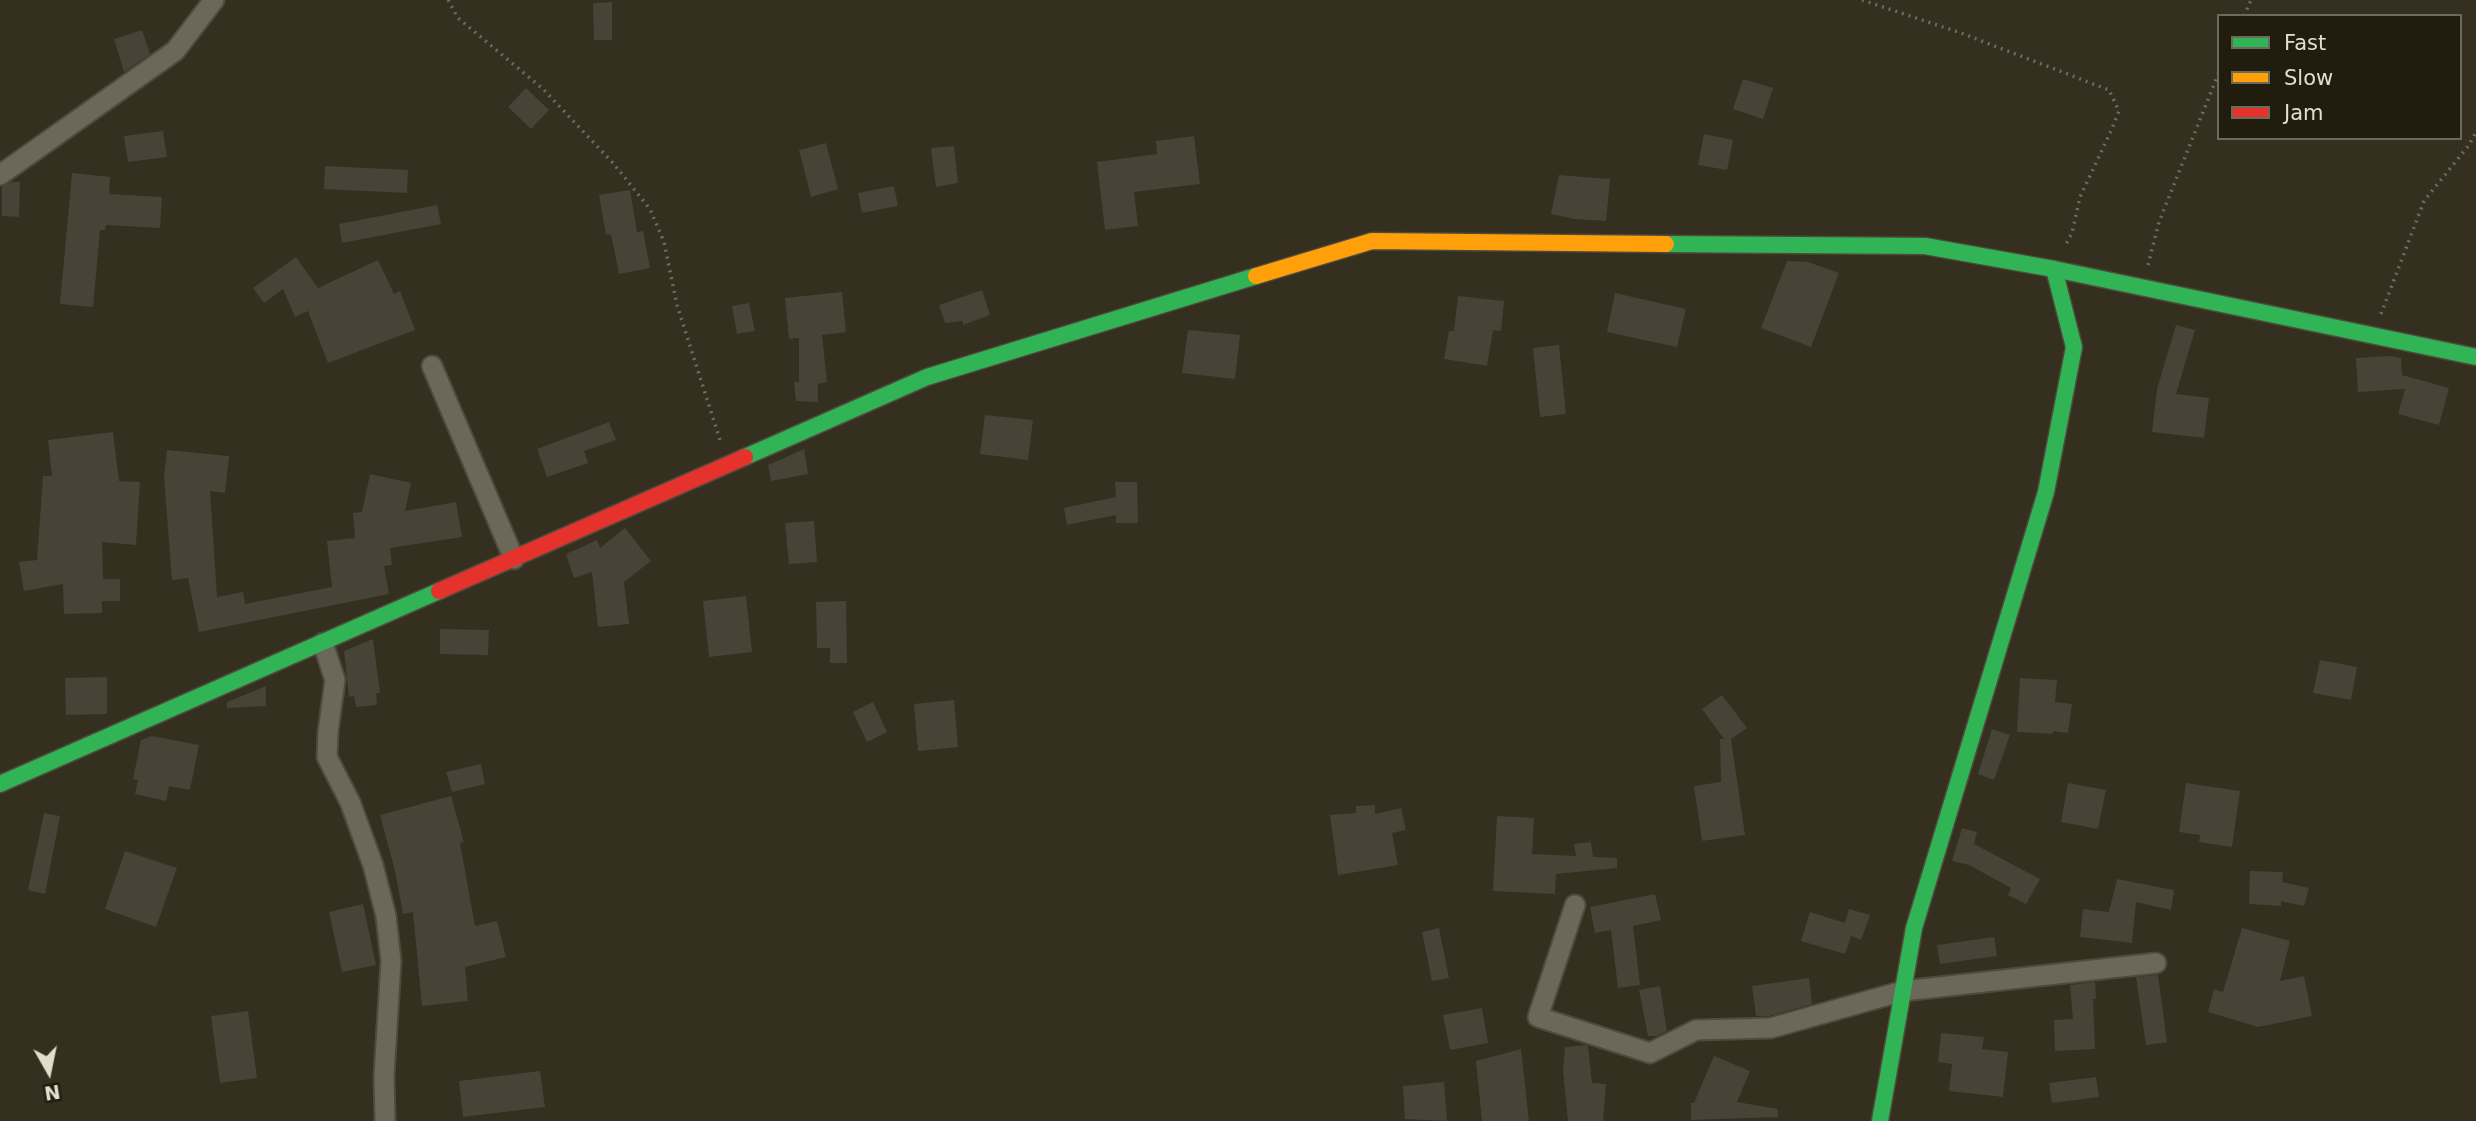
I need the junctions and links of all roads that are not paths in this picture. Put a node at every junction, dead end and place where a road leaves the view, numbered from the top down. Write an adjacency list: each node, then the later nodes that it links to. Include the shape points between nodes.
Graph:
1 (214, 0): 2 (street, via 175,51)
2 (0, 175)
3 (2054, 269): 4 (street); 6 (street, via 1925,246 1372,241 927,377); 11 (street, via 2074,347 2046,492 1914,928)
4 (2476, 357)
5 (432, 366): 6 (street)
6 (514, 559): 7 (street)
7 (323, 643): 8 (street); 12 (street, via 335,680 327,757 350,802 386,916 391,961)
8 (0, 784)
9 (1575, 905): 11 (street, via 1538,1017 1650,1053 1696,1030 1771,1028)
10 (2156, 963): 11 (street)
11 (1903, 991): 13 (street)
12 (385, 1121)
13 (1880, 1121)

